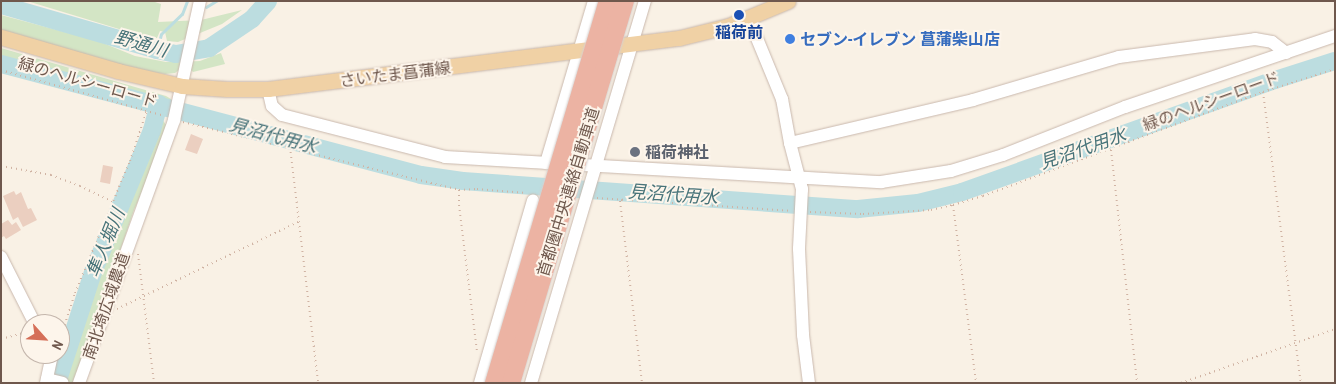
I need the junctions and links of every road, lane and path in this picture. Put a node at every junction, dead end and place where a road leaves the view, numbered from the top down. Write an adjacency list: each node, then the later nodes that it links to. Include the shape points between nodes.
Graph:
1 (200, 1): 15 (street)
2 (594, 1): 11 (street)
3 (608, 1): 47 (highway, 首都圏中央連絡自動車道, bridge)
4 (625, 1): 53 (highway, 首都圏中央連絡自動車道, bridge)
5 (645, 1): 10 (street)
6 (788, 1): 7 (main road, さいたま菖蒲線)
7 (749, 18): 10 (main road, さいたま菖蒲線, via 704,33); 20 (street, via 782,99)
8 (1335, 36): 12 (street)
9 (1, 37): 15 (main road, さいたま菖蒲線, via 134,75)
10 (632, 45): 11 (main road, さいたま菖蒲線); 25 (street)
11 (580, 51): 16 (main road, さいたま菖蒲線); 23 (street)
12 (1286, 53): 20 (street, via 1272,42 1256,39 1127,56 973,100); 26 (street, via 1125,107 1003,155 951,171 881,182)
13 (1335, 69): 17 (path, 緑のヘルシーロード)
14 (1, 70): 18 (path, 緑のヘルシーロード)
15 (184, 79): 16 (main road, さいたま菖蒲線, via 226,89); 19 (street, 南北埼広域農道)
16 (268, 89): 23 (street, via 272,106 282,115 300,120 445,157)
17 (1263, 92): 22 (path, 緑のヘルシーロード); 44 (path)
18 (148, 110): 19 (path, 緑のヘルシーロード); 31 (path)
19 (174, 118): 21 (path, 緑のヘルシーロード); 40 (street, 南北埼広域農道)
20 (790, 143): 26 (street)
21 (290, 147): 27 (path, 緑のヘルシーロード); 34 (path)
22 (1110, 150): 32 (path, 緑のヘルシーロード); 58 (path)
23 (546, 163): 25 (street)
24 (1, 166): 31 (path, via 51,175)
25 (596, 166): 26 (street); 54 (street)
26 (801, 184): 33 (street)
27 (459, 190): 28 (path, 緑のヘルシーロード, via 477,188); 47 (path)
28 (532, 197): 47 (street)
29 (594, 198): 30 (path, 緑のヘルシーロード)
30 (622, 200): 33 (path, 緑のヘルシーロード); 55 (path)
31 (113, 202): 39 (path)
32 (954, 205): 33 (path, 緑のヘルシーロード, via 931,210 863,214); 57 (path)
33 (800, 210): 56 (street, via 800,268)
34 (298, 222): 37 (path); 51 (path)
35 (137, 246): 37 (path)
36 (1, 257): 38 (street)
37 (143, 296): 40 (path); 50 (path)
38 (30, 314)
39 (68, 314)
40 (102, 316): 49 (street, 南北埼広域農道)
41 (1335, 329): 44 (path)
42 (20, 335): 43 (path)
43 (1, 340)
44 (1296, 343): 59 (path); 60 (path)
45 (50, 364): 46 (street)
46 (47, 380): 48 (street)
47 (485, 381): 52 (street)
48 (63, 383)
49 (79, 383)
50 (154, 383)
51 (318, 383)
52 (502, 383)
53 (511, 383)
54 (531, 383)
55 (642, 383)
56 (809, 383)
57 (976, 383)
58 (1137, 383)
59 (1181, 383)
60 (1301, 383)

